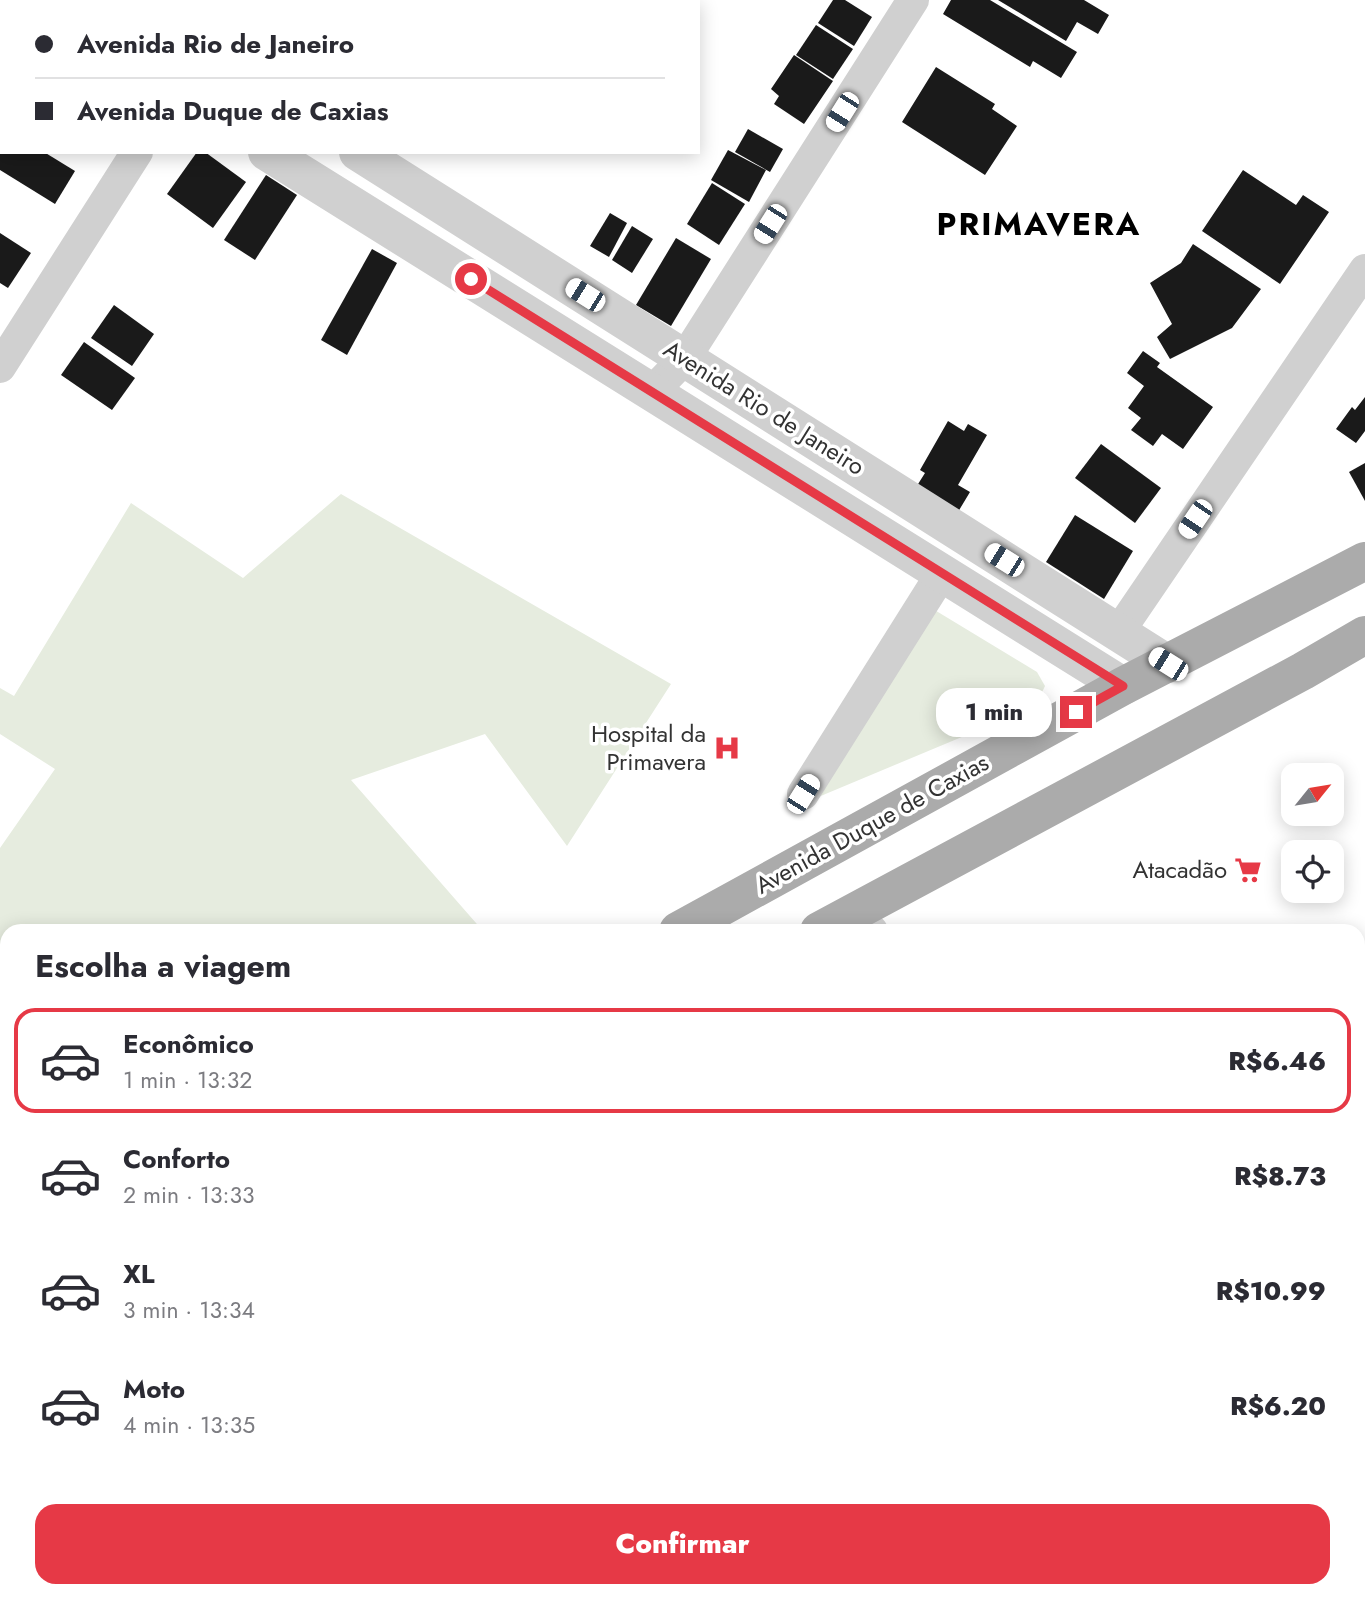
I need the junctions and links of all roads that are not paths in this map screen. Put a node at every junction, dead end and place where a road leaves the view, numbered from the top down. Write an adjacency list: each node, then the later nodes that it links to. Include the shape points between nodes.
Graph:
1 (913, 0): 6 (street)
2 (136, 154): 7 (street)
3 (270, 154): 8 (street, Avenida Rio de Janeiro)
4 (361, 154): 6 (street, Avenida Rio de Janeiro)
5 (1365, 270): 11 (street)
6 (685, 358): 8 (street); 11 (street, Avenida Rio de Janeiro)
7 (0, 367)
8 (652, 392): 10 (street, Avenida Rio de Janeiro)
9 (1365, 561): 13 (main road, Avenida Duque de Caxias)
10 (942, 573): 14 (street, Avenida Rio de Janeiro); 15 (street)
11 (1118, 632): 13 (street, Avenida Rio de Janeiro)
12 (1365, 635): 16 (main road)
13 (1168, 664): 14 (main road, Avenida Duque de Caxias)
14 (1123, 686): 17 (main road, Avenida Duque de Caxias)
15 (803, 794)
16 (863, 922)
17 (691, 924)

